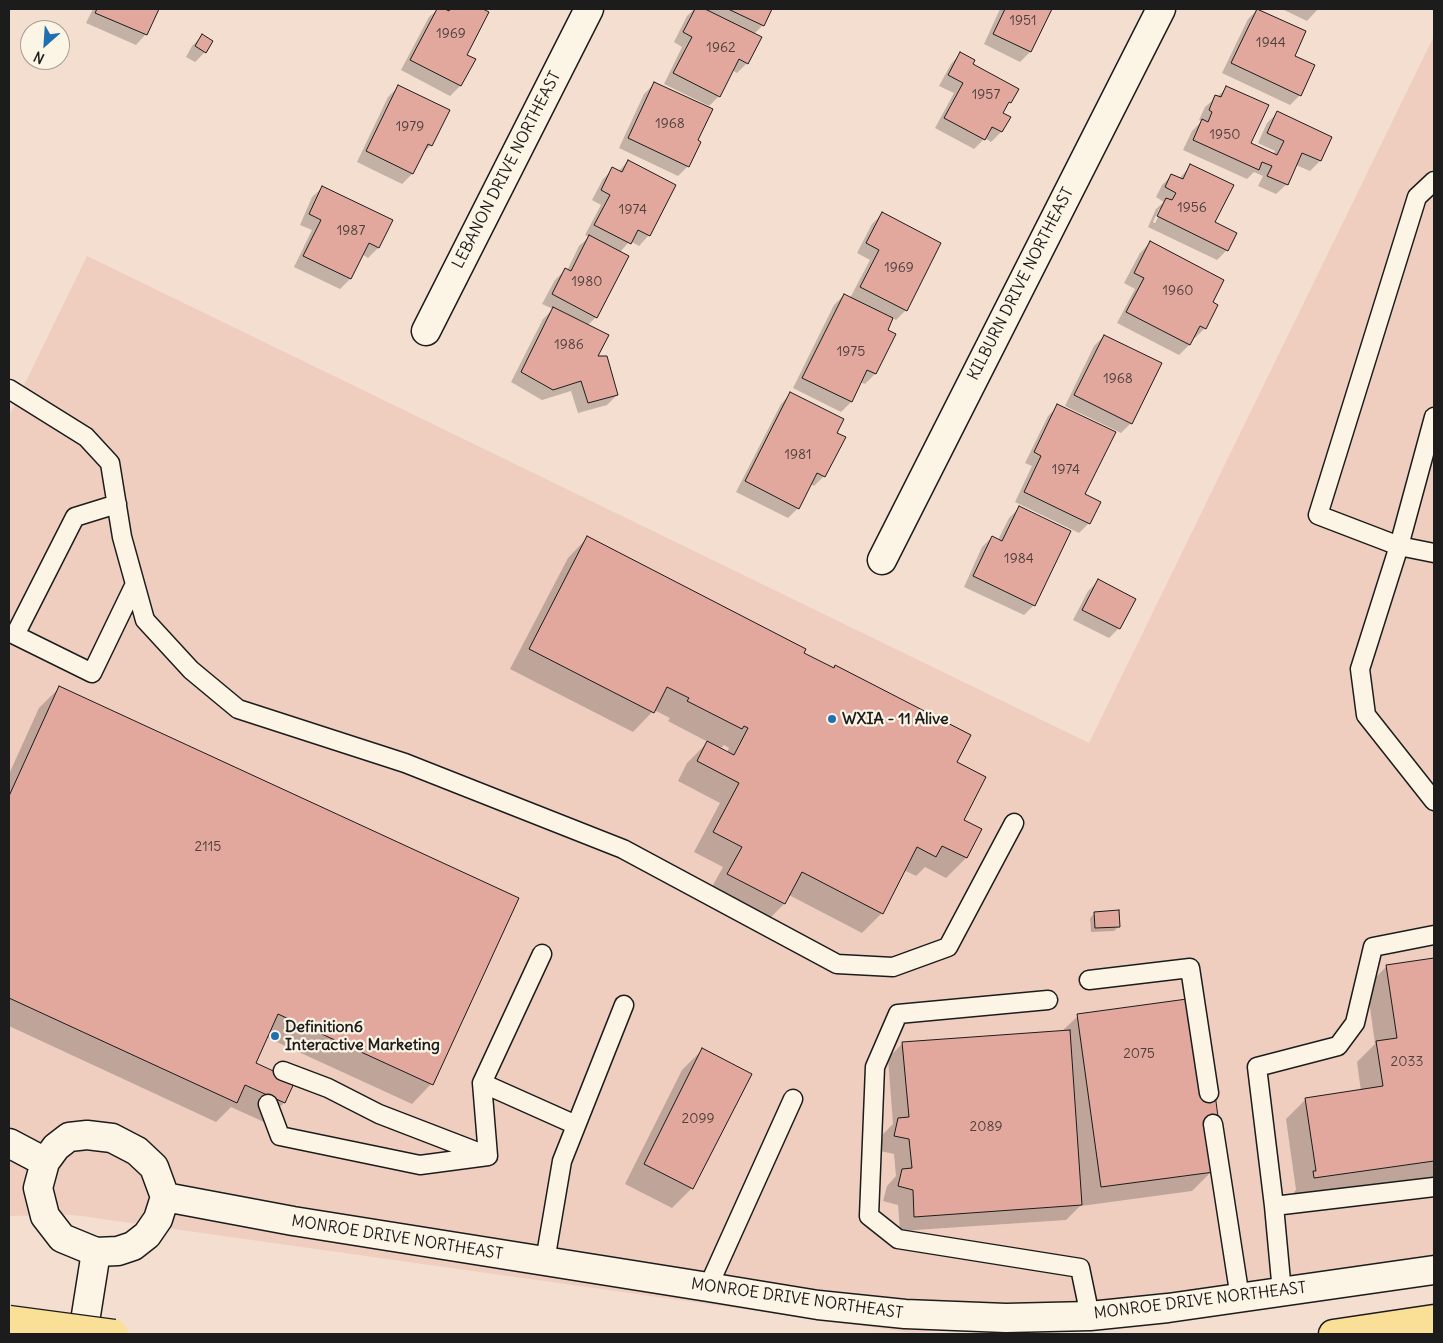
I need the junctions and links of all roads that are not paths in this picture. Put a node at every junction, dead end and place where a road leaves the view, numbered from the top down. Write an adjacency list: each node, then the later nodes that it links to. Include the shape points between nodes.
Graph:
1 (589, 9): 4 (main road, LEBANON DRIVE NORTHEAST)
2 (1161, 9): 10 (main road, KILBURN DRIVE NORTHEAST)
3 (1434, 182): 8 (lane, via 1417,197 1318,515)
4 (426, 331)
5 (9, 389): 7 (lane, via 86,437 110,463)
6 (1434, 417): 8 (lane)
7 (117, 504): 11 (lane); 11 (lane, via 74,517 15,635 92,673)
8 (1399, 546): 9 (lane); 12 (lane, via 1360,669 1366,715)
9 (1434, 553)
10 (882, 560)
11 (135, 584): 13 (lane, via 146,620 191,670 238,709 406,763 623,850 837,964 893,967 948,947)
12 (1434, 802)
13 (1014, 823)
14 (1434, 935): 31 (lane, via 1373,946 1355,1024 1338,1046 1256,1067)
15 (542, 954): 20 (lane)
16 (1089, 980): 21 (lane, via 1190,968)
17 (1048, 1000): 38 (lane, via 898,1014 875,1067 869,1216 898,1239 1080,1268)
18 (624, 1005): 25 (lane)
19 (283, 1071): 27 (lane, via 328,1088 379,1114)
20 (482, 1083): 25 (lane); 27 (lane)
21 (1209, 1093)
22 (793, 1099): 35 (lane)
23 (268, 1104): 27 (lane, via 280,1136 420,1165)
24 (1213, 1124): 37 (lane)
25 (576, 1125): 33 (lane, via 562,1161)
26 (9, 1143): 28 (main road)
27 (488, 1156)
28 (45, 1162): 30 (main road, via 69,1137 112,1138 136,1151 154,1167); 32 (main road, via 38,1188 45,1216 62,1238)
29 (1434, 1187): 31 (lane)
30 (164, 1197): 32 (main road, via 158,1219 147,1235 133,1246 118,1251); 33 (main road, MONROE DRIVE NORTHEAST)
31 (1274, 1206): 36 (lane)
32 (96, 1252): 41 (main road)
33 (545, 1261): 35 (main road, MONROE DRIVE NORTHEAST)
34 (1434, 1270): 36 (main road, MONROE DRIVE NORTHEAST)
35 (708, 1287): 38 (main road, MONROE DRIVE NORTHEAST, via 818,1305 905,1314 1006,1318)
36 (1282, 1292): 37 (main road, MONROE DRIVE NORTHEAST)
37 (1240, 1298): 38 (main road, MONROE DRIVE NORTHEAST)
38 (1090, 1316)
39 (1434, 1319): 43 (highway)
40 (9, 1320): 42 (highway, bridge)
41 (83, 1334)
42 (114, 1334)
43 (1333, 1334)

